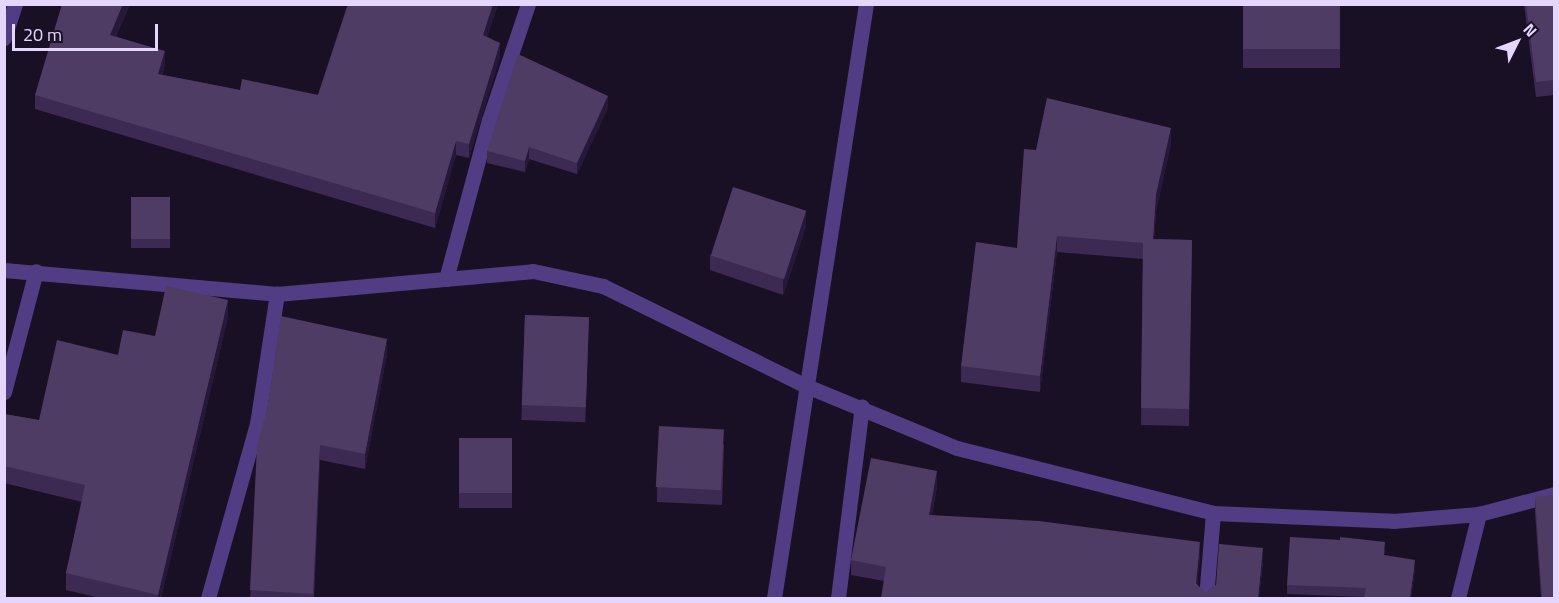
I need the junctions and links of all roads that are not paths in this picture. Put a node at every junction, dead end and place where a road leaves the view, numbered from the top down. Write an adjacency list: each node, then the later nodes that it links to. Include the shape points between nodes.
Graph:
1 (15, 4): 4 (street)
2 (528, 4): 7 (street, via 489,120)
3 (866, 4): 9 (street)
4 (4, 38)
5 (4, 270): 6 (street)
6 (36, 271): 8 (street); 10 (street)
7 (446, 279): 8 (street); 9 (street, via 533,271 581,279 665,314)
8 (277, 294): 15 (street, via 257,424)
9 (804, 385): 11 (street); 16 (street)
10 (4, 392)
11 (862, 406): 13 (street, via 957,448); 17 (street)
12 (1554, 494): 14 (street)
13 (1214, 513): 14 (street, via 1393,521); 18 (street)
14 (1479, 514): 19 (street)
15 (208, 598)
16 (774, 598)
17 (838, 598)
18 (1206, 598)
19 (1458, 598)

